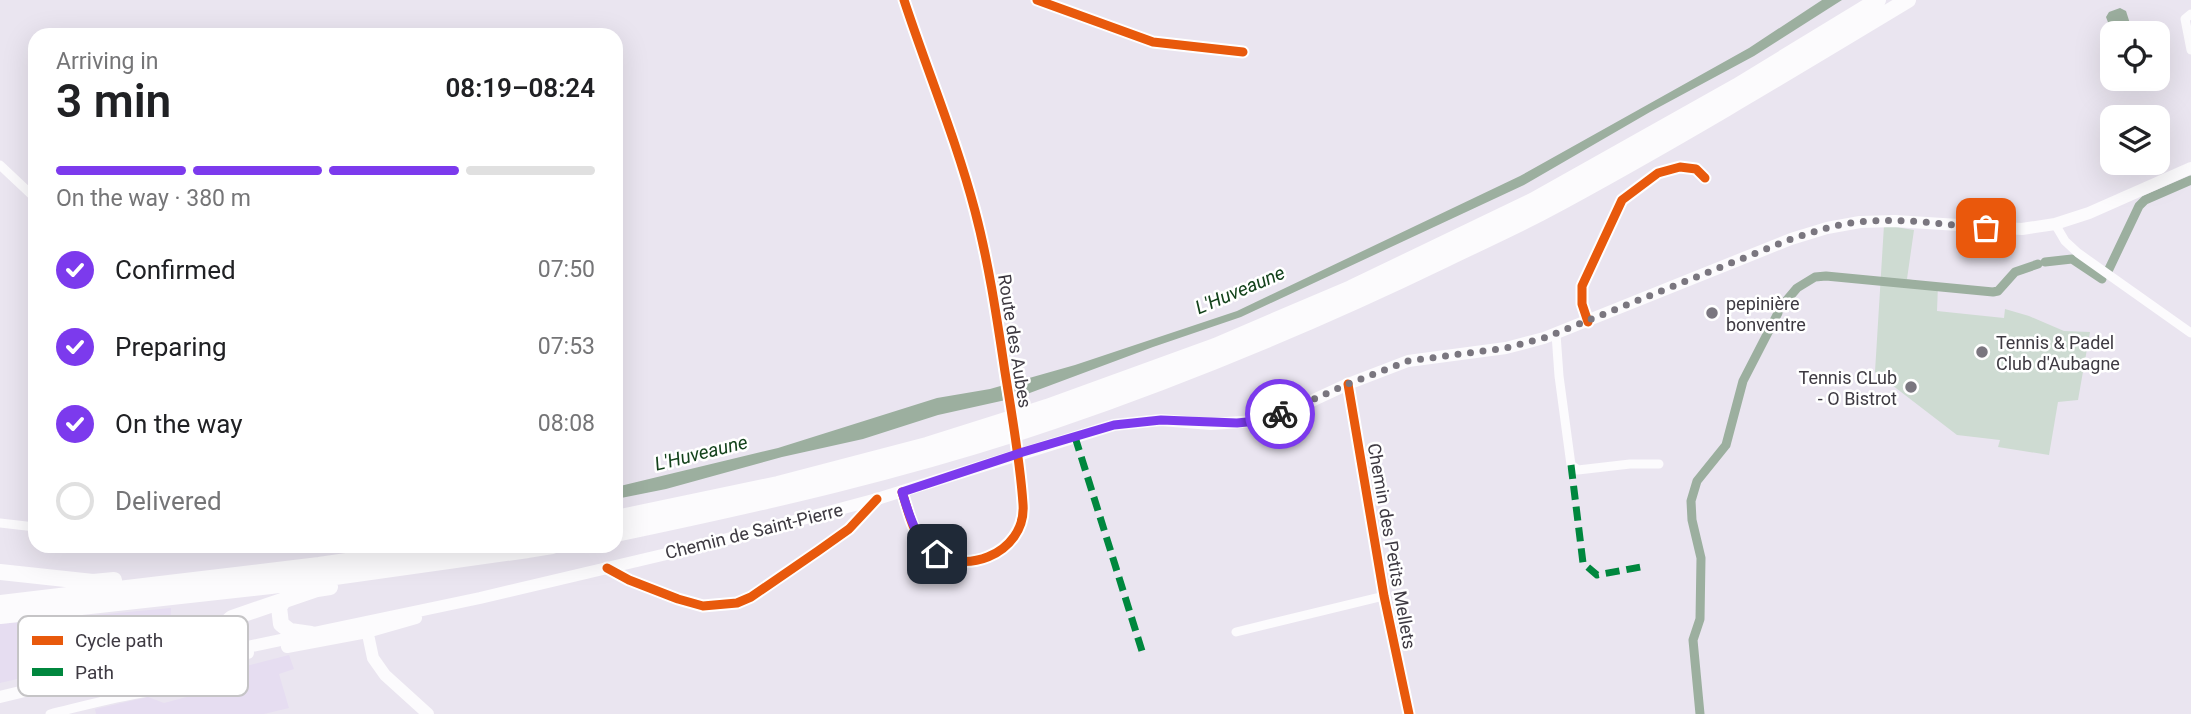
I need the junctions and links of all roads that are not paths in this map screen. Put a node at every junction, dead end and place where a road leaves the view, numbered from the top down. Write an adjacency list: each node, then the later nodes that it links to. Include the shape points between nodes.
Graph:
1 (904, 0): 18 (main road, Route des Aubes, via 975,211 1002,355 1024,516 1014,539 995,555 949,560 926,547 914,529)
2 (1037, 0): 7 (street, via 1153,42)
3 (1878, 0): 20 (highway, via 1534,200 1351,288 1214,346 927,445 778,484)
4 (1908, 0): 23 (highway, via 1747,98 1539,214 1359,301 1222,359 1055,421 930,460 783,499)
5 (2188, 16): 6 (street)
6 (2191, 50)
7 (1243, 52)
8 (0, 165): 11 (street)
9 (2191, 168): 12 (main road, Chemin de Saint-Pierre)
10 (1705, 178): 13 (street, via 1696,169 1680,167 1658,173 1622,200 1582,286)
11 (28, 191)
12 (2055, 224): 13 (main road, Chemin de Saint-Pierre, via 2022,229 1895,221 1827,228); 14 (street, via 2078,253)
13 (1588, 322): 15 (main road, Chemin de Saint-Pierre)
14 (2191, 333)
15 (1556, 334): 16 (main road, Chemin de Saint-Pierre, via 1506,348 1408,361); 17 (street, via 1571,465 1578,470)
16 (1348, 384): 18 (main road, Chemin de Saint-Pierre, via 1257,421 1161,420 1114,425); 30 (street, Chemin des Petits Mellets)
17 (1659, 464)
18 (902, 492): 19 (main road, Chemin de Saint-Pierre)
19 (877, 499): 28 (main road, Chemin de Saint-Pierre); 28 (street, via 829,544 737,603 703,606)
20 (623, 517)
21 (0, 523): 22 (street)
22 (28, 526)
23 (623, 533)
24 (403, 553): 27 (highway)
25 (507, 553): 33 (highway, via 271,586)
26 (512, 553): 31 (highway, via 317,589)
27 (319, 565): 29 (highway, via 93,582); 32 (highway)
28 (607, 568): 35 (main road, Chemin de Saint-Pierre)
29 (0, 572)
30 (1384, 596): 36 (street); 47 (street, Chemin des Petits Mellets)
31 (284, 600): 34 (highway); 37 (highway, via 279,607 281,624 290,631)
32 (0, 603)
33 (0, 616)
34 (238, 616)
35 (366, 627): 37 (main road, Chemin de Saint-Pierre); 39 (main road, Chemin de Saint-Pierre); 46 (main road, via 373,658 385,675)
36 (1236, 632)
37 (311, 634): 38 (main road, Chemin de Saint-Pierre)
38 (248, 647)
39 (248, 653)
40 (18, 694): 43 (main road)
41 (38, 696): 44 (main road)
42 (130, 696): 45 (street)
43 (0, 698)
44 (0, 705)
45 (50, 714)
46 (428, 714)
47 (1409, 714)

